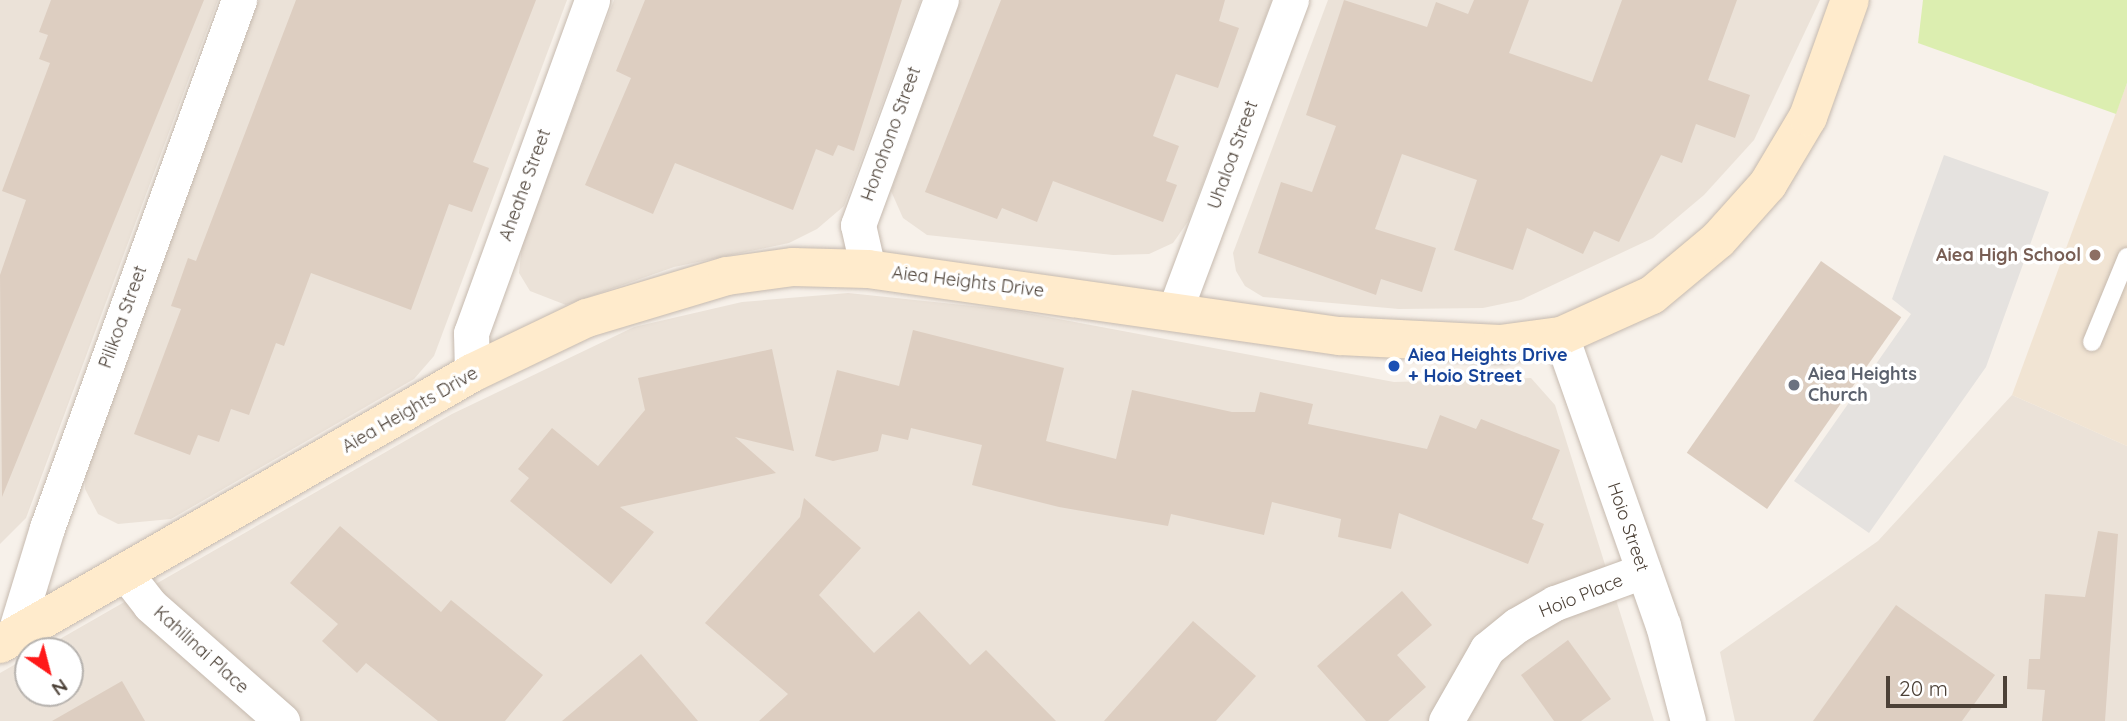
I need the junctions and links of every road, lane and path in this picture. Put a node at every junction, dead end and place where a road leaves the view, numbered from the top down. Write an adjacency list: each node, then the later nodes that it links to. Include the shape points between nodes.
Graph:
1 (239, 0): 14 (street, Pilikoa Street)
2 (592, 0): 11 (street, Aheahe Street, via 471,333)
3 (941, 0): 7 (street, Honohono Street, via 858,225)
4 (1291, 0): 8 (street, Uhaloa Street)
5 (1850, 0): 9 (street, Aiea Heights Drive, via 1808,117 1768,184 1718,240 1652,295)
6 (2127, 257): 10 (lane)
7 (868, 270): 8 (street, Aiea Heights Drive); 11 (street, Aiea Heights Drive, via 793,267 653,294)
8 (1175, 310): 9 (street, Aiea Heights Drive, via 1402,340 1500,344)
9 (1561, 335): 12 (street, Hoio Street)
10 (2092, 342)
11 (472, 373): 13 (street, Aiea Heights Drive)
12 (1643, 571): 16 (street, Hoio Place, via 1555,603 1517,625 1488,649); 17 (street, Hoio Street)
13 (126, 574): 14 (street, Aiea Heights Drive); 15 (street, Kahilinai Place, via 150,605)
14 (5, 633)
15 (282, 721)
16 (1446, 721)
17 (1688, 721)

